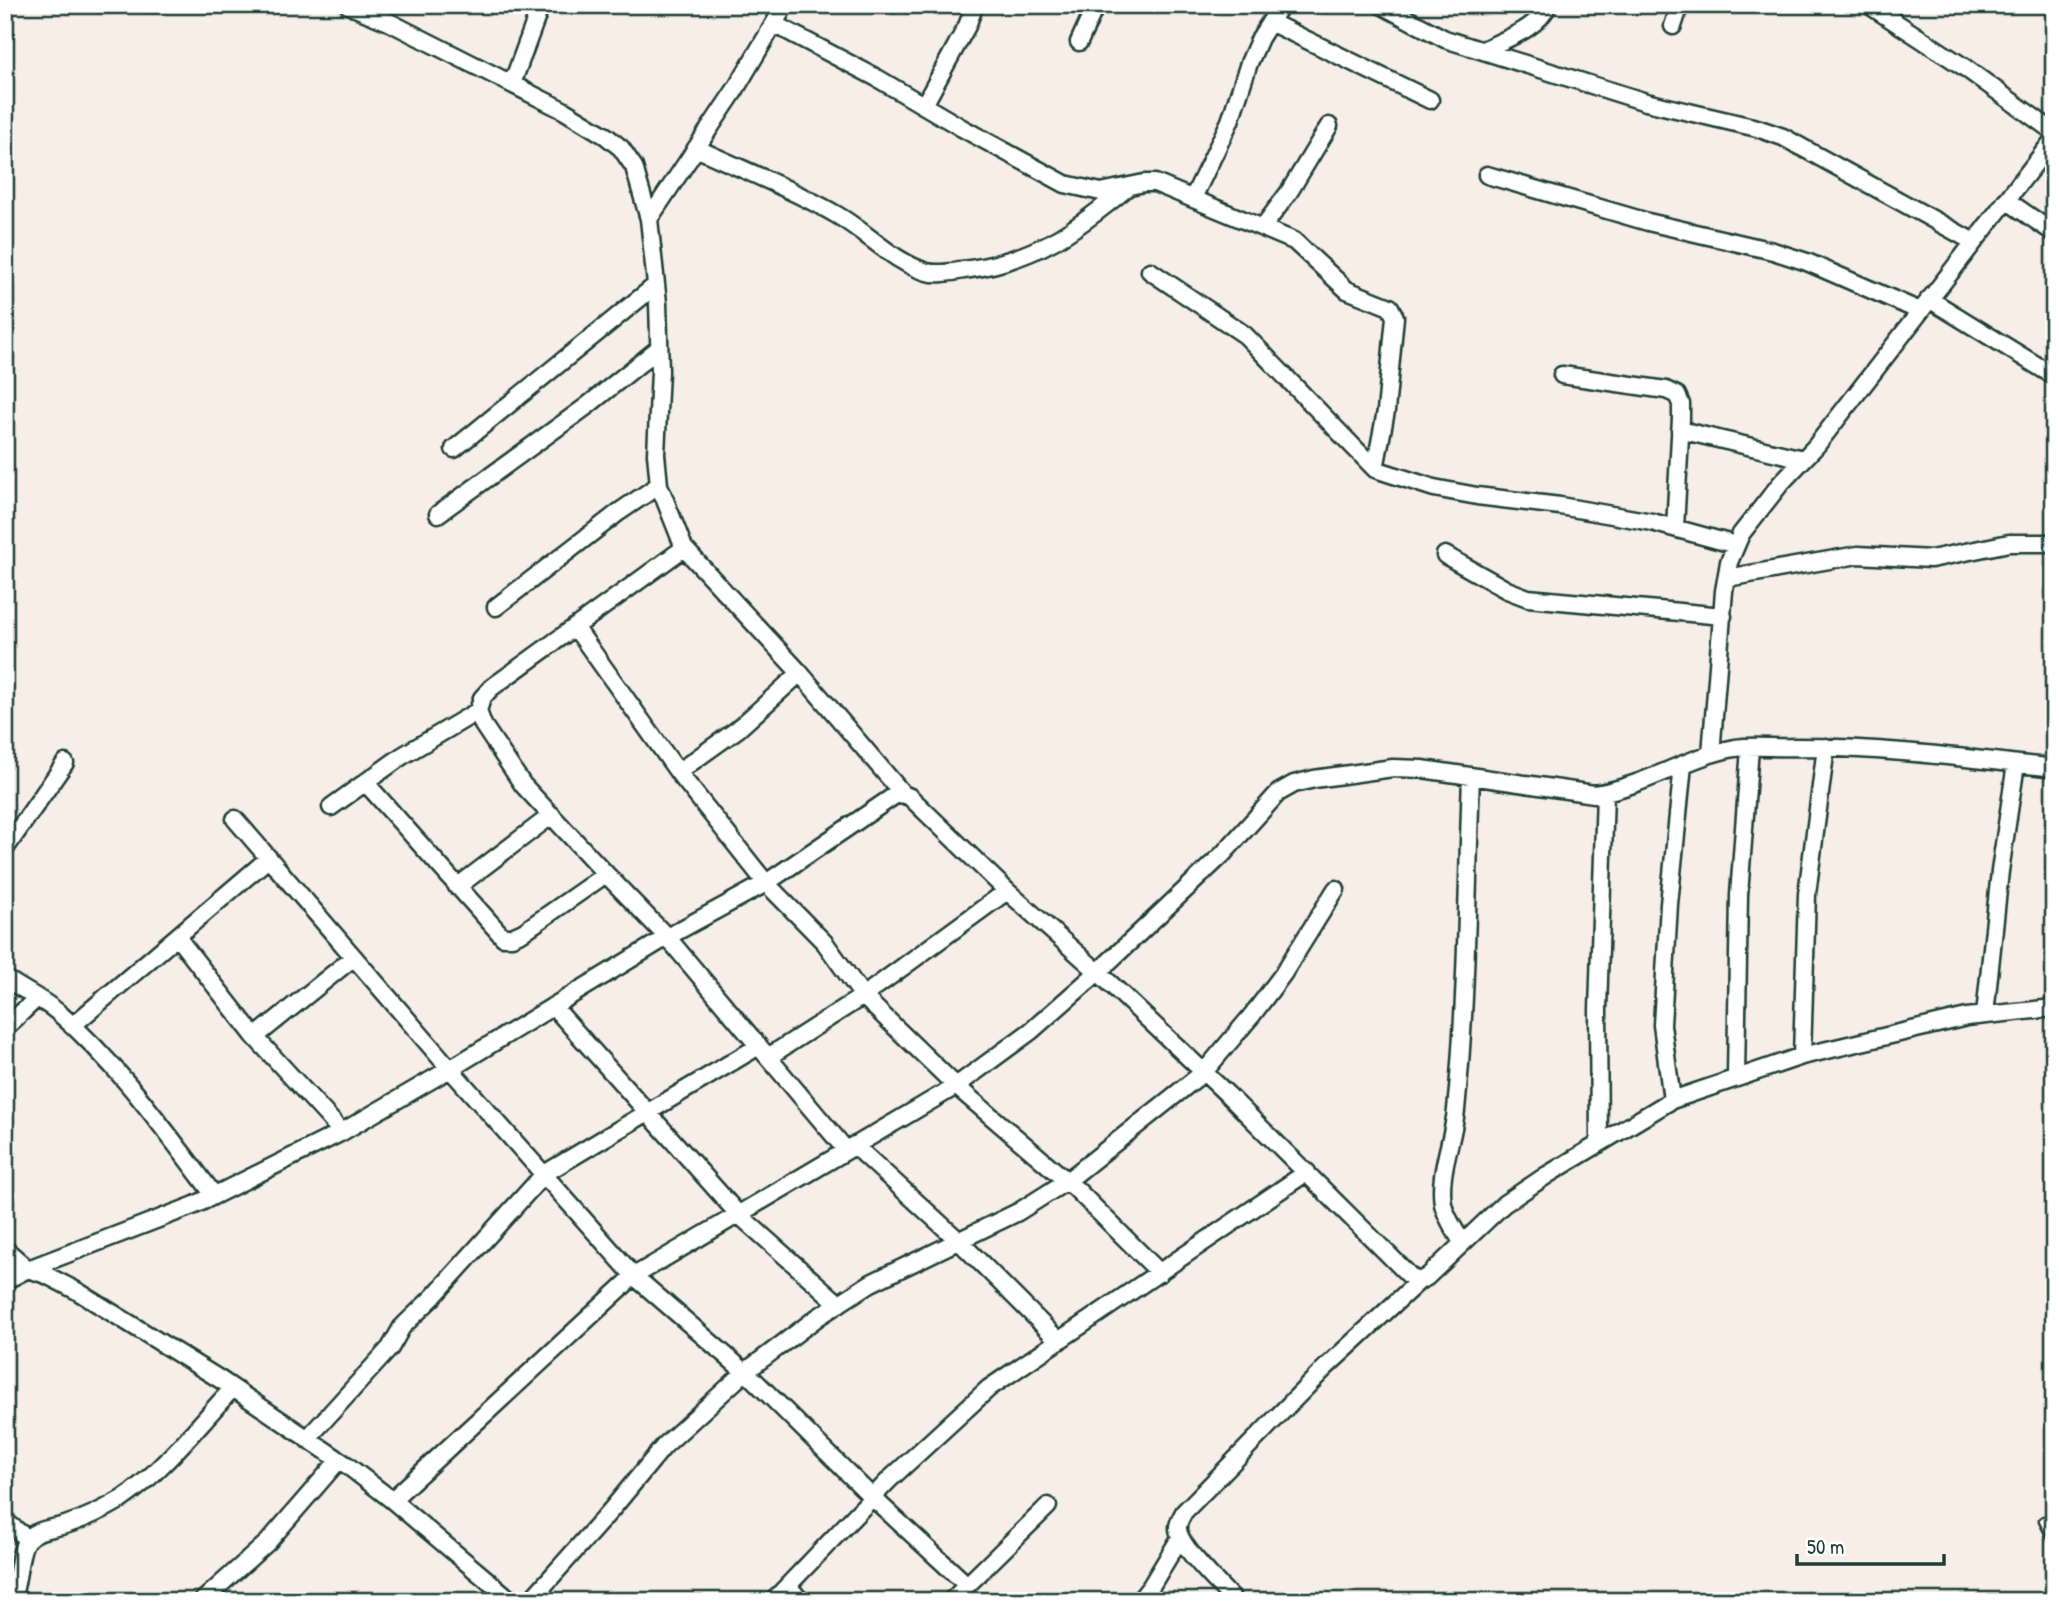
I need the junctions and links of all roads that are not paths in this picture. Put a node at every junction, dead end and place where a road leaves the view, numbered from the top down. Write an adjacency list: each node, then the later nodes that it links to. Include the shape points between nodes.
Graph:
1 (348, 5): 16 (street)
2 (541, 5): 16 (street)
3 (785, 5): 12 (street)
4 (975, 5): 18 (street)
5 (1096, 5): 14 (street)
6 (1281, 5): 11 (street)
7 (1381, 5): 15 (street, via 1445,39)
8 (1549, 5): 15 (street, via 1528,27)
9 (1680, 5): 13 (street)
10 (1869, 5): 20 (street)
11 (1270, 22): 17 (street); 25 (street)
12 (774, 24): 18 (street); 22 (street)
13 (1673, 26)
14 (1079, 41)
15 (1483, 50): 30 (street, via 1646,102 1783,137)
16 (512, 84): 27 (street, via 621,148 635,167)
17 (1430, 100)
18 (923, 105): 24 (street, via 1065,184 1101,192)
19 (1329, 126): 28 (street)
20 (2054, 132)
21 (2054, 139): 26 (street)
22 (696, 148): 24 (street, via 836,215 896,256 929,272 995,266 1018,258 1065,237); 27 (street)
23 (1487, 175): 33 (street, via 1648,222 1773,251)
24 (1131, 185): 25 (street, via 1155,183)
25 (1193, 198): 28 (street)
26 (2006, 200): 29 (street); 30 (street)
27 (649, 219): 32 (street)
28 (1262, 227): 40 (street, via 1294,241 1348,290 1394,311)
29 (2054, 233)
30 (1974, 242): 33 (street)
31 (1150, 271): 40 (street, via 1245,335)
32 (656, 285): 34 (street); 38 (street)
33 (1924, 305): 36 (street); 39 (street)
34 (659, 348): 41 (street); 42 (street)
35 (1562, 375): 37 (street, via 1677,395)
36 (2054, 376)
37 (1680, 430): 39 (street); 43 (street)
38 (454, 449)
39 (1803, 459): 45 (street)
40 (1376, 469): 43 (street, via 1434,488)
41 (659, 485): 46 (street); 49 (street)
42 (439, 514)
43 (1675, 528): 45 (street)
44 (2054, 542): 48 (street, via 2010,543 1931,559 1858,555)
45 (1736, 545): 48 (street)
46 (684, 548): 51 (street); 52 (street)
47 (1445, 555): 50 (street, via 1528,598)
48 (1727, 578): 50 (street)
49 (496, 607)
50 (1723, 616): 56 (street)
51 (575, 627): 53 (street, via 491,688); 61 (street)
52 (800, 673): 61 (street, via 738,729); 65 (street)
53 (478, 711): 63 (street); 67 (street, via 523,785)
54 (1826, 747): 55 (street); 58 (street); 90 (street, via 1807,894)
55 (1750, 748): 56 (street); 93 (street)
56 (1712, 754): 59 (street)
57 (65, 763): 69 (street)
58 (2016, 764): 60 (street); 85 (street)
59 (1683, 765): 64 (street); 95 (street, via 1662,1024)
60 (2054, 768)
61 (678, 772): 72 (street)
62 (1471, 776): 64 (street); 79 (street, via 1394,768 1294,784 1278,793 1223,854); 106 (street, via 1456,1110 1442,1181 1447,1216)
63 (365, 782): 66 (street); 73 (street)
64 (1605, 793): 98 (street)
65 (903, 794): 72 (street); 75 (street)
66 (331, 807)
67 (552, 815): 71 (street); 73 (street)
68 (235, 819): 70 (street)
69 (5, 849)
70 (269, 858): 76 (street); 78 (street)
71 (606, 874): 73 (street, via 512,937 496,932); 77 (street)
72 (766, 883): 77 (street); 81 (street, via 825,943)
73 (457, 887)
74 (1336, 889): 92 (street, via 1283,974)
75 (1007, 891): 79 (street); 81 (street)
76 (177, 937): 86 (street); 88 (street)
77 (667, 937): 83 (street); 89 (street)
78 (354, 957): 88 (street); 91 (street)
79 (1098, 972): 92 (street); 94 (street, via 1031,1031)
80 (5, 978): 82 (street)
81 (863, 996): 89 (street); 94 (street)
82 (36, 999): 86 (street); 87 (street)
83 (553, 1006): 91 (street); 96 (street)
84 (2054, 1008): 85 (street)
85 (1985, 1015): 90 (street)
86 (72, 1026): 103 (street, via 139,1096)
87 (5, 1028)
88 (254, 1037): 97 (street)
89 (763, 1052): 96 (street); 99 (street)
90 (1802, 1056): 93 (street)
91 (450, 1069): 97 (street); 101 (street)
92 (1204, 1072): 100 (street); 102 (street)
93 (1735, 1077): 95 (street)
94 (956, 1086): 99 (street); 102 (street)
95 (1672, 1100): 98 (street)
96 (646, 1114): 101 (street); 104 (street)
97 (342, 1132): 103 (street)
98 (1599, 1144): 106 (street, via 1504,1204)
99 (850, 1148): 104 (street); 105 (street)
100 (1307, 1172): 109 (street); 112 (street)
101 (544, 1174): 110 (street); 117 (street, via 402,1327 390,1348)
102 (1066, 1181): 105 (street, via 1018,1212); 109 (street)
103 (215, 1195): 108 (street)
104 (738, 1214): 110 (street); 113 (street)
105 (958, 1240): 113 (street); 114 (street)
106 (1462, 1242): 112 (street)
107 (5, 1250): 108 (street)
108 (28, 1269): 111 (street); 116 (street, via 78,1292)
109 (1160, 1273): 114 (street)
110 (634, 1276): 115 (street); 120 (street)
111 (5, 1280)
112 (1419, 1281): 124 (street, via 1326,1367 1184,1512 1178,1525)
113 (839, 1304): 115 (street)
114 (1059, 1341): 119 (street, via 989,1388)
115 (745, 1372): 119 (street); 132 (street, via 664,1446)
116 (233, 1388): 117 (street); 125 (street, via 142,1485 101,1511)
117 (307, 1439): 118 (street)
118 (339, 1460): 120 (street); 130 (street, via 268,1542)
119 (873, 1498): 127 (street); 128 (street)
120 (392, 1500): 131 (street)
121 (1048, 1506): 127 (street)
122 (5, 1521): 125 (street)
123 (2043, 1521): 126 (lane)
124 (1180, 1538): 136 (street); 137 (street)
125 (28, 1539): 129 (street)
126 (2054, 1540)
127 (967, 1585): 135 (street)
128 (788, 1586): 133 (street); 134 (street)
129 (11, 1601)
130 (202, 1601)
131 (512, 1601)
132 (530, 1601)
133 (773, 1601)
134 (801, 1601)
135 (951, 1601)
136 (1139, 1601)
137 (1234, 1601)

